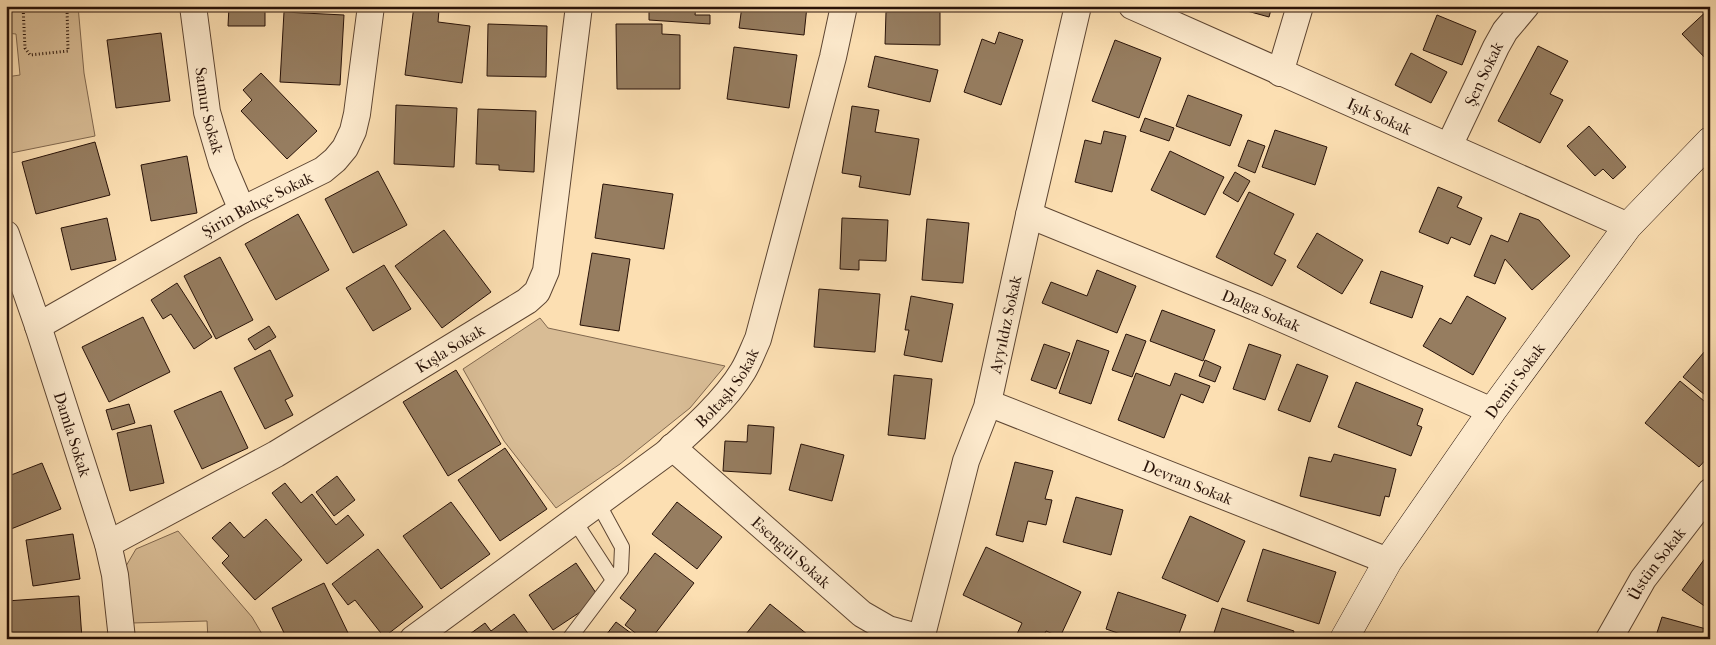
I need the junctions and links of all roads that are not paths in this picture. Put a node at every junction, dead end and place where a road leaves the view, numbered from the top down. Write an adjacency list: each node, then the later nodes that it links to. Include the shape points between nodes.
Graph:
1 (193, 6): 12 (street, Samur Sokak, via 207,112 222,163)
2 (371, 6): 12 (street, Şirin Bahçe Sokak, via 357,114 345,148 323,170)
3 (579, 6): 23 (street, Kışla Sokak, via 546,271 537,292 276,454)
4 (844, 6): 19 (street, Boltaşlı Sokak, via 834,57 758,339 733,385)
5 (1078, 6): 13 (street, Ayyıldız Sokak)
6 (1132, 6): 9 (street, Işık Sokak)
7 (1300, 6): 9 (street)
8 (1526, 6): 11 (street, Şen Sokak, via 1500,39)
9 (1280, 73): 11 (street, Işık Sokak)
10 (1710, 141): 14 (street, Demir Sokak)
11 (1449, 146): 14 (street, Işık Sokak)
12 (242, 210): 16 (street, Şirin Bahçe Sokak)
13 (1029, 215): 17 (street, Ayyıldız Sokak); 18 (street, Dalga Sokak, via 1255,307)
14 (1628, 226): 18 (street, Demir Sokak)
15 (6, 234): 16 (street, Damla Sokak)
16 (38, 326): 23 (street, Damla Sokak)
17 (988, 403): 24 (street, Devran Sokak); 26 (street, Ayyıldız Sokak, via 966,461)
18 (1492, 411): 24 (street, Demir Sokak)
19 (672, 447): 21 (street, Boltaşlı Sokak); 26 (street, Esengül Sokak, via 862,614 888,629)
20 (1710, 492): 31 (street, Üstün Sokak, via 1643,579)
21 (598, 503): 22 (street, Boltaşlı Sokak); 25 (lane, via 622,547 621,570)
22 (574, 520): 25 (lane); 28 (street, Boltaşlı Sokak)
23 (108, 544): 27 (street, Damla Sokak)
24 (1388, 561): 30 (street, Demir Sokak)
25 (613, 580): 29 (lane)
26 (921, 638)
27 (122, 639)
28 (413, 639)
29 (570, 639)
30 (1344, 639)
31 (1609, 639)

